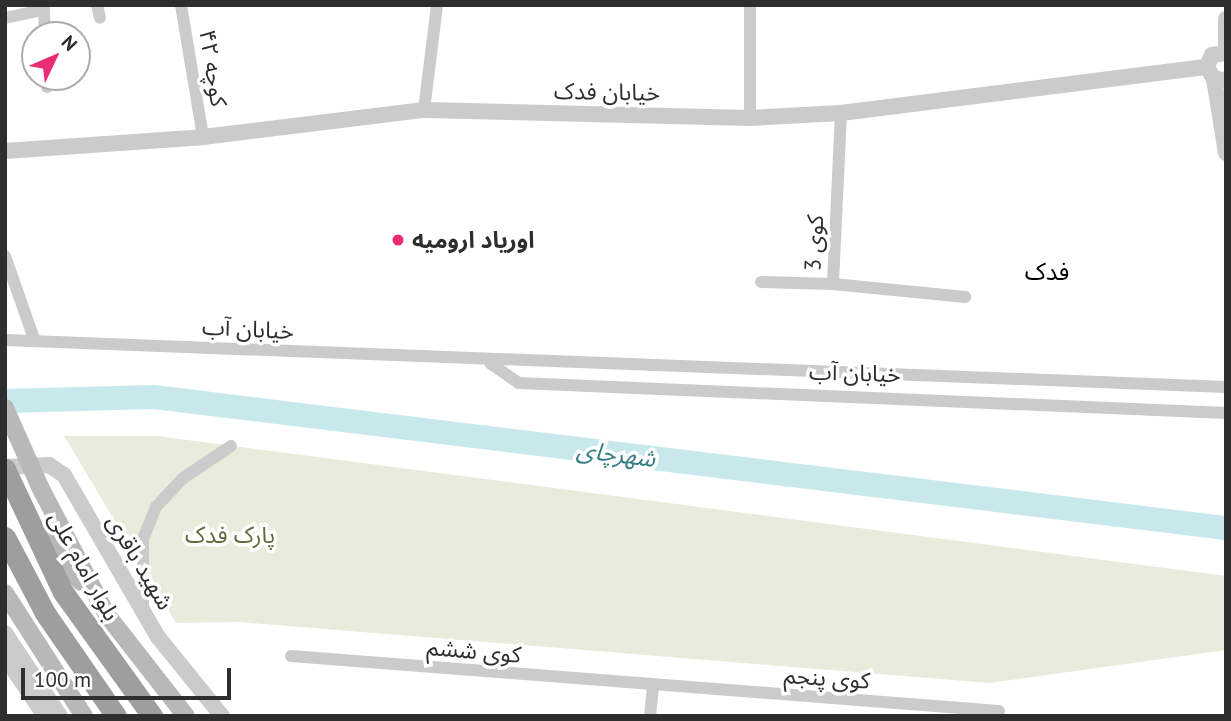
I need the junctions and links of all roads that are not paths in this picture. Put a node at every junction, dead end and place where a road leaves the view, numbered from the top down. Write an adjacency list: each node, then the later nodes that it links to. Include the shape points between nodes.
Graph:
1 (181, 5): 12 (street, کوچه ۴۲)
2 (437, 5): 9 (street)
3 (750, 5): 11 (street)
4 (44, 8): 5 (street)
5 (5, 18)
6 (1226, 19): 7 (street)
7 (1226, 53): 8 (street, via 1212,55)
8 (1216, 75): 10 (street, خیابان فدک); 14 (street)
9 (424, 110): 11 (street, خیابان فدک); 12 (street, خیابان فدک)
10 (841, 113): 11 (street, خیابان فدک); 17 (street, کوی 3)
11 (750, 118)
12 (203, 137): 13 (street, خیابان فدک)
13 (5, 151)
14 (1226, 153)
15 (5, 256): 20 (street)
16 (761, 282): 17 (street)
17 (833, 284): 18 (street, کوی 3)
18 (965, 297)
19 (5, 340): 20 (street, خیابان آب)
20 (34, 340): 21 (street, خیابان آب)
21 (489, 363): 22 (street, خیابان آب); 24 (street, خیابان آب, via 519,383)
22 (1226, 387)
23 (5, 408): 31 (main road, bridge, via 40,487)
24 (1226, 413)
25 (230, 446): 30 (street, via 182,479 156,507 143,539)
26 (8, 475): 27 (highway, بلوار امام علی); 30 (street, شهید باقری, via 49,466 64,475)
27 (24, 512): 31 (main road); 41 (highway, بلوار امام علی, via 63,592)
28 (5, 537): 40 (highway, via 44,613)
29 (5, 593): 39 (main road)
30 (144, 611): 43 (street, شهید باقری)
31 (107, 615): 42 (main road)
32 (5, 634): 38 (street)
33 (291, 656): 35 (street, کوی ششم)
34 (5, 657): 37 (street)
35 (653, 687): 36 (street, کوی پنجم); 44 (street)
36 (999, 711)
37 (45, 716)
38 (60, 716)
39 (84, 716)
40 (116, 716)
41 (152, 716)
42 (186, 716)
43 (222, 716)
44 (650, 716)

